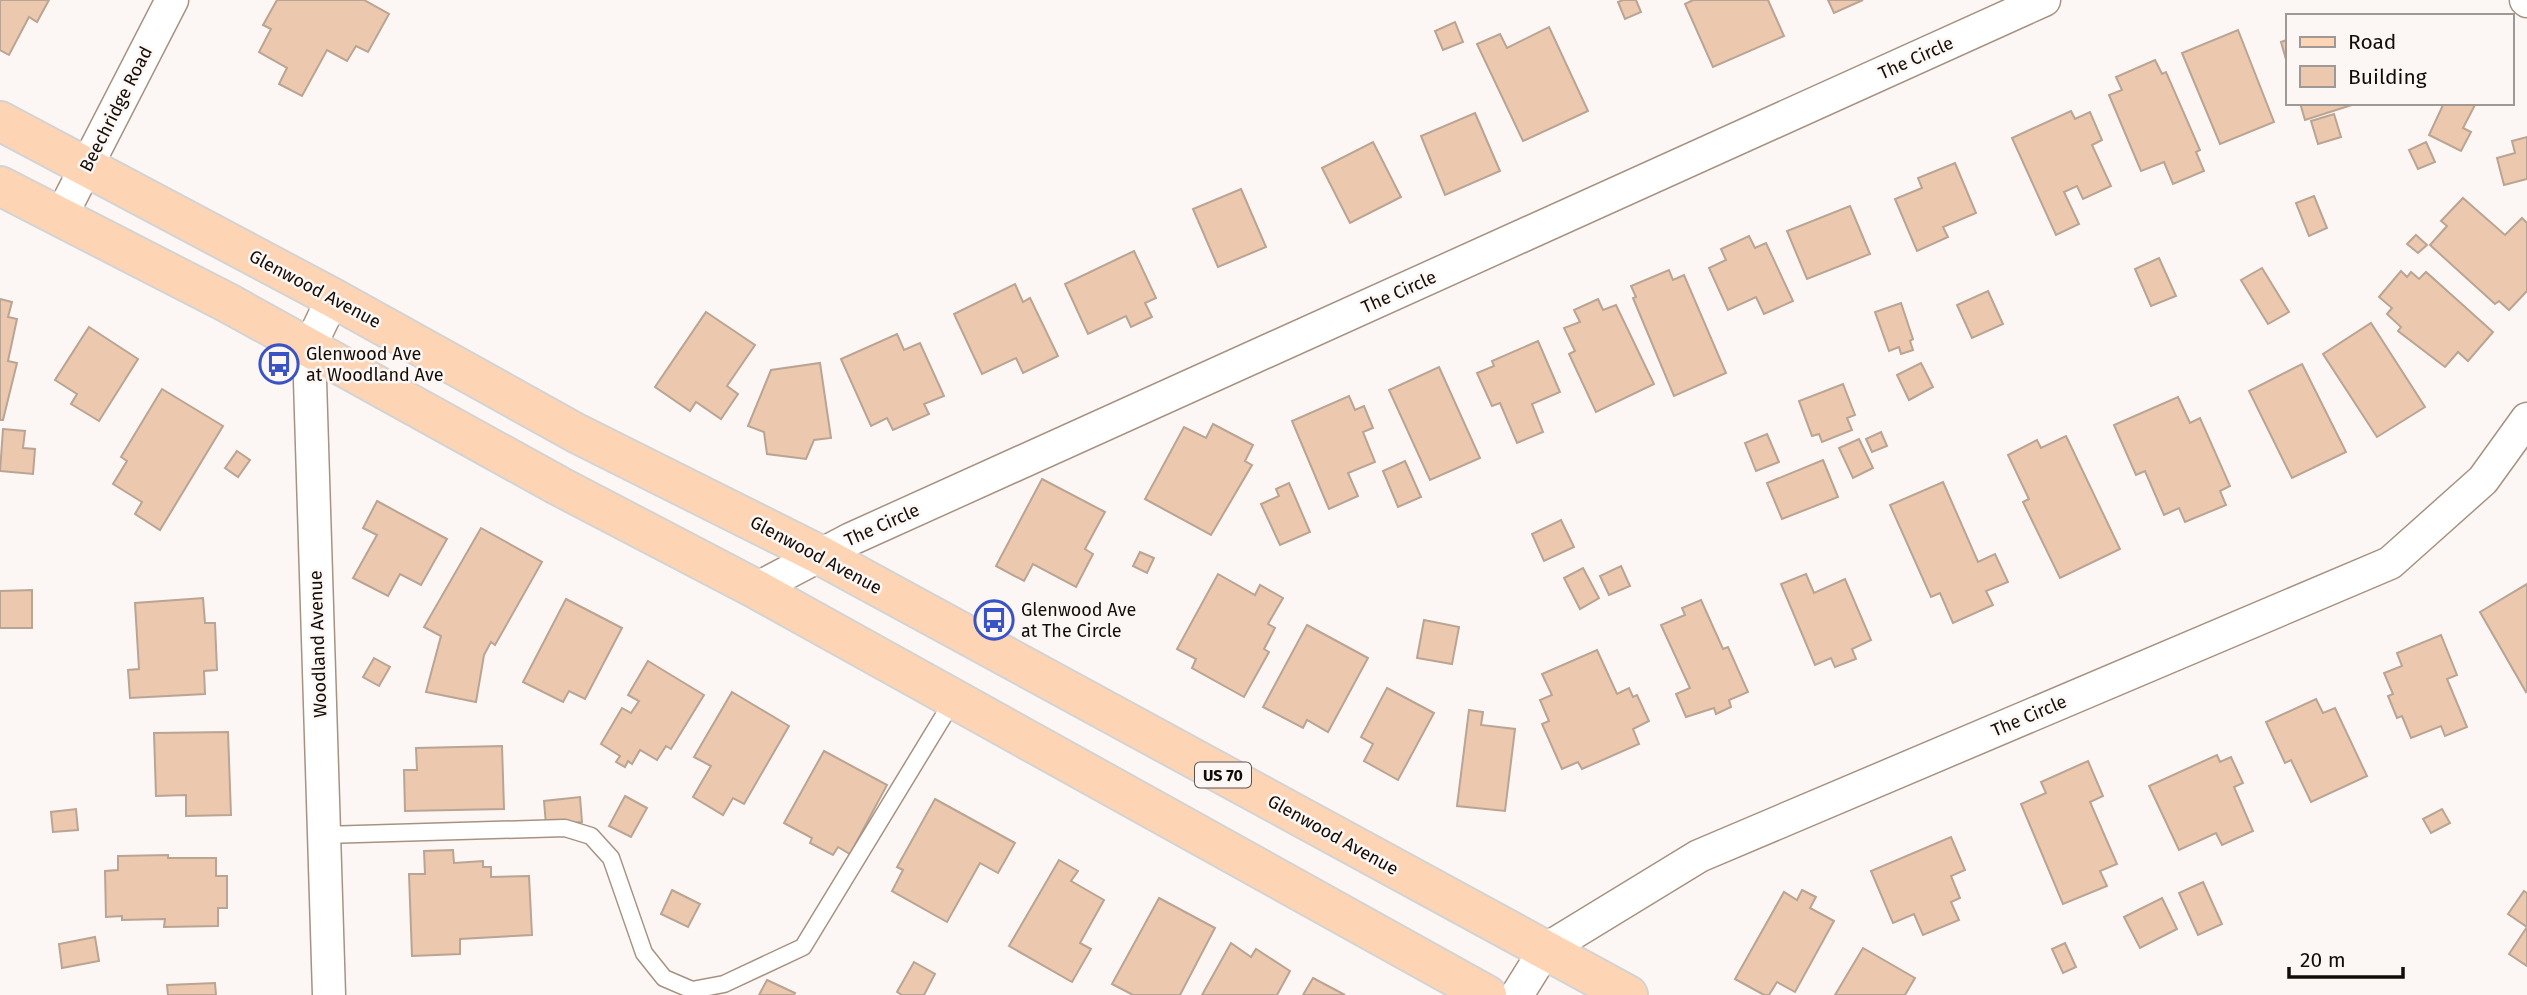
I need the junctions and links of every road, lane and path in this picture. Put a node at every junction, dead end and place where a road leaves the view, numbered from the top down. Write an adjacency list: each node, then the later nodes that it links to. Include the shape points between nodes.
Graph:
1 (172, 0): 4 (street, Beechridge Road)
2 (2045, 0): 10 (street, The Circle)
3 (0, 121): 4 (main road, Glenwood Avenue / US 70)
4 (86, 166): 6 (street, Beechridge Road); 7 (main road, Glenwood Avenue / US 70)
5 (0, 186): 6 (main road)
6 (60, 218): 8 (main road)
7 (333, 298): 8 (street, Woodland Avenue); 10 (main road, Glenwood Avenue / US 70, via 576,433)
8 (309, 348): 11 (main road); 13 (street, Woodland Avenue)
9 (2527, 419): 14 (street, The Circle, via 2483,480 2390,563 1699,856)
10 (818, 554): 11 (street, The Circle); 14 (main road, Glenwood Avenue / US 70)
11 (756, 589): 12 (main road)
12 (954, 699): 13 (lane, via 803,947 724,984 692,990 664,978 644,953 611,858 591,836 565,828); 16 (main road)
13 (324, 835): 15 (street, Woodland Avenue)
14 (1545, 950): 17 (street, The Circle); 18 (main road, Glenwood Avenue / US 70)
15 (329, 995)
16 (1487, 995)
17 (1517, 995)
18 (1628, 995)

